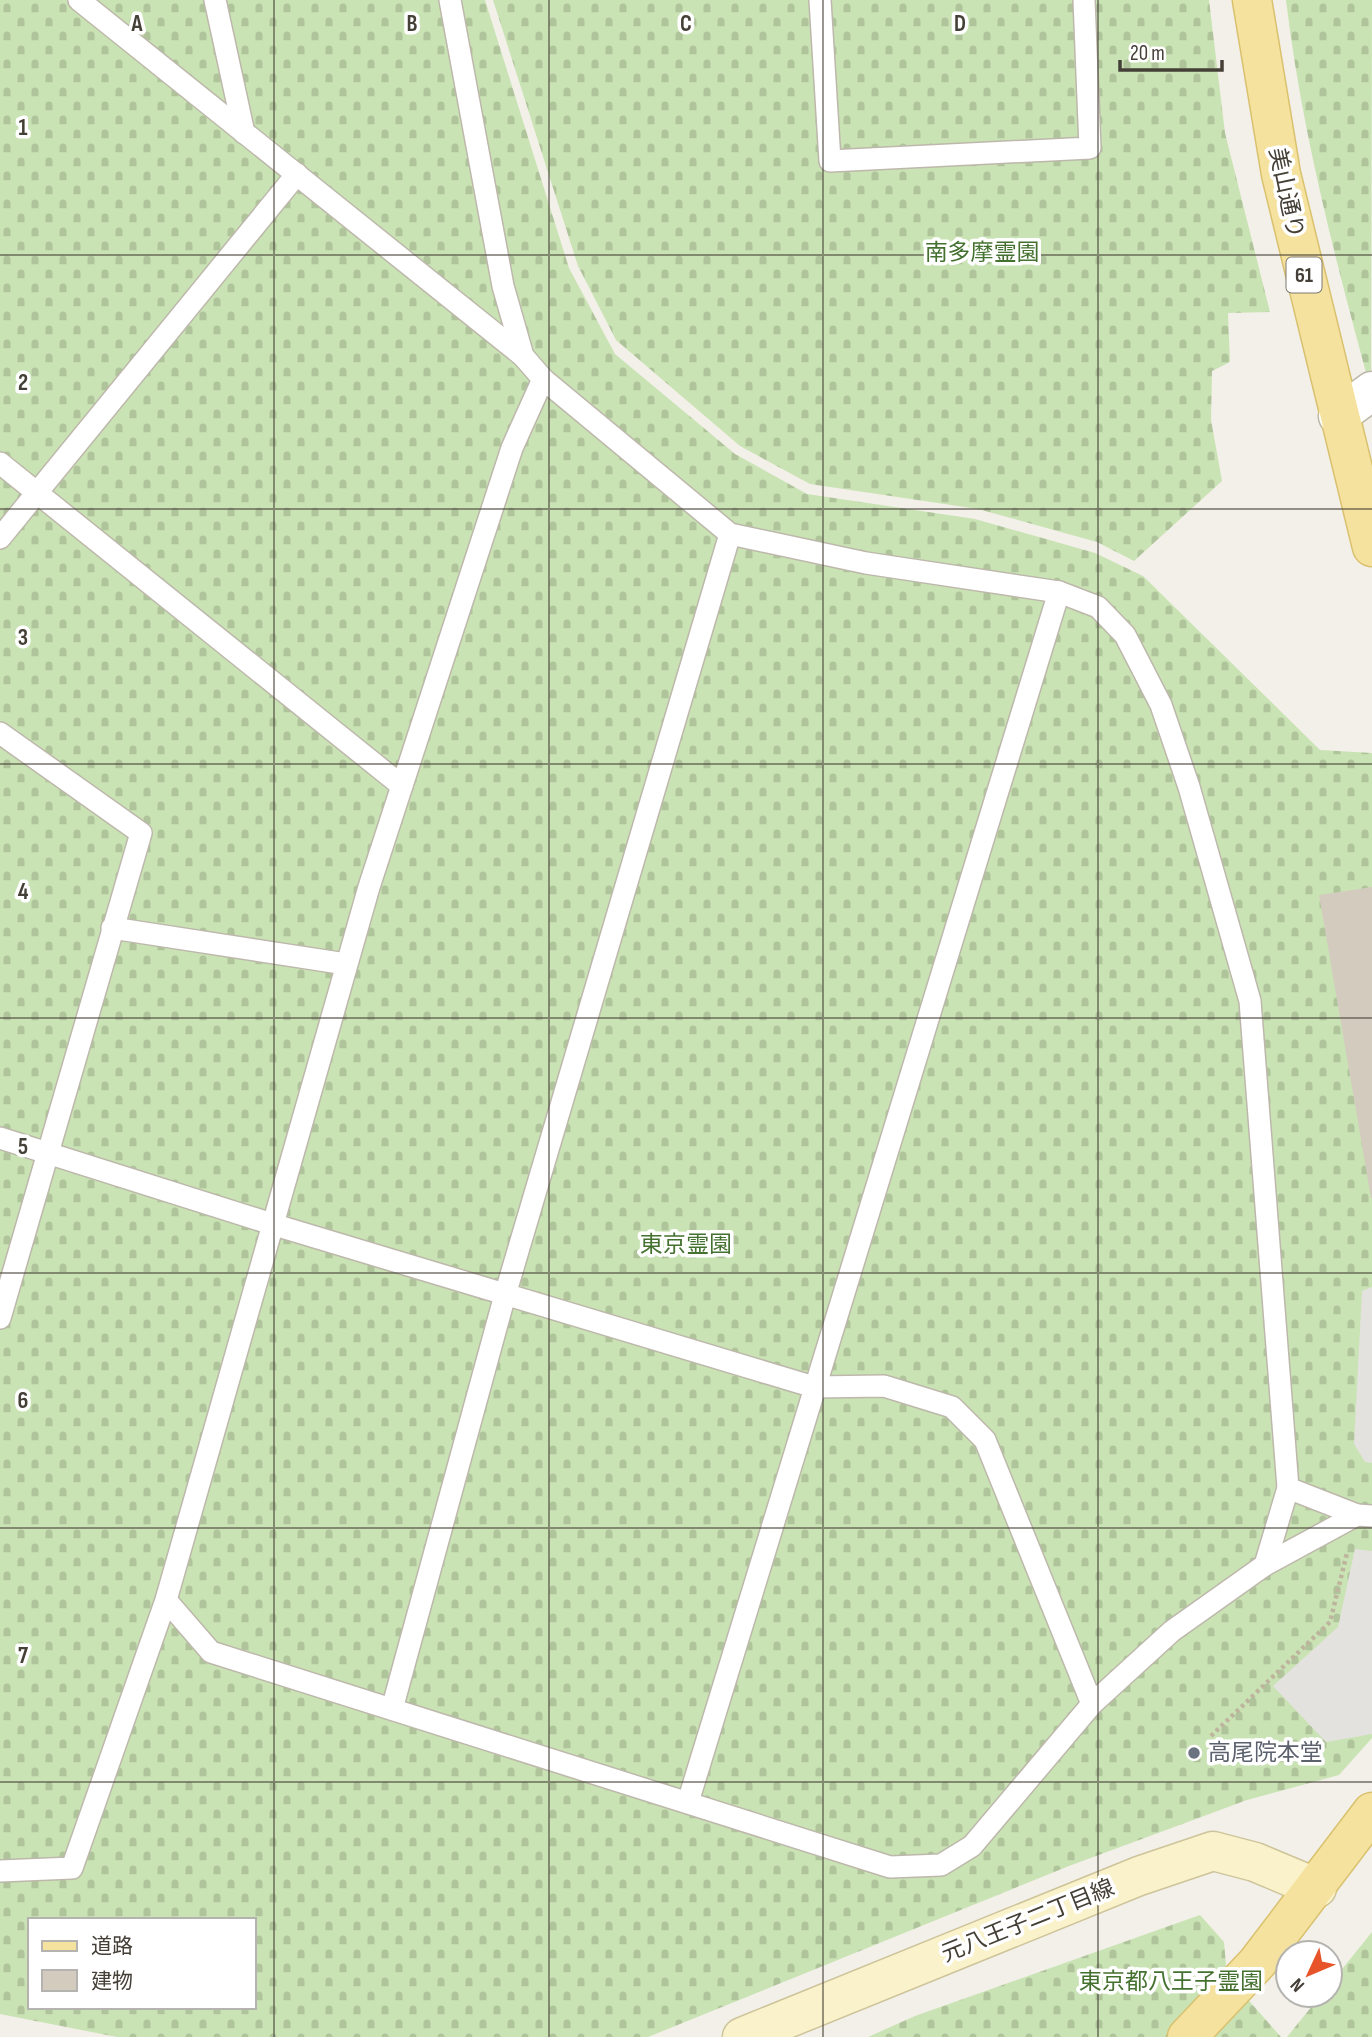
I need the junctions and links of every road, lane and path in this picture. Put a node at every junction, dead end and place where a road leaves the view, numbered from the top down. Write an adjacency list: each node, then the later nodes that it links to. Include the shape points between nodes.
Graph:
1 (79, 0): 7 (lane)
2 (215, 0): 7 (lane)
3 (450, 0): 9 (lane, via 503,286)
4 (820, 0): 5 (lane, via 830,161 1090,148)
5 (1084, 0)
6 (1252, 0): 12 (main road, 美山通り / 61, via 1281,174)
7 (244, 133): 8 (lane)
8 (297, 174): 9 (lane); 14 (lane)
9 (523, 356): 10 (lane)
10 (543, 379): 15 (lane); 20 (lane, via 512,448)
11 (1372, 391): 12 (street)
12 (1338, 416): 17 (main road, 美山通り / 61)
13 (0, 463): 14 (lane)
14 (36, 493): 16 (lane); 20 (lane)
15 (730, 534): 18 (lane, via 866,563); 26 (lane)
16 (0, 538)
17 (1372, 547)
18 (1059, 592): 28 (lane); 29 (lane, via 1098,607 1125,635 1161,705 1214,865 1250,1001)
19 (0, 733): 21 (lane, via 141,833)
20 (402, 786): 22 (lane)
21 (112, 928): 22 (lane); 24 (lane)
22 (346, 964): 25 (lane)
23 (0, 1138): 24 (lane)
24 (46, 1152): 25 (lane); 27 (lane)
25 (275, 1225): 26 (lane); 32 (lane)
26 (505, 1295): 28 (lane); 34 (lane)
27 (0, 1318)
28 (814, 1388): 33 (lane, via 884,1386 952,1407 985,1440); 36 (lane)
29 (1288, 1488): 30 (lane); 31 (lane)
30 (1365, 1515): 31 (lane); 35 (path, via 1330,1622)
31 (1265, 1564): 33 (lane, via 1172,1631)
32 (166, 1600): 34 (lane, via 211,1652); 38 (lane, via 72,1868)
33 (1093, 1704): 36 (lane, via 972,1846 941,1865 890,1867)
34 (392, 1709): 36 (lane)
35 (1211, 1736)
36 (688, 1802)
37 (1372, 1812): 39 (main road)
38 (0, 1871)
39 (1317, 1888): 40 (street, 元八王子二丁目線, via 1255,1862 1213,1851 1139,1876); 41 (main road)
40 (742, 2037)
41 (1187, 2037)

